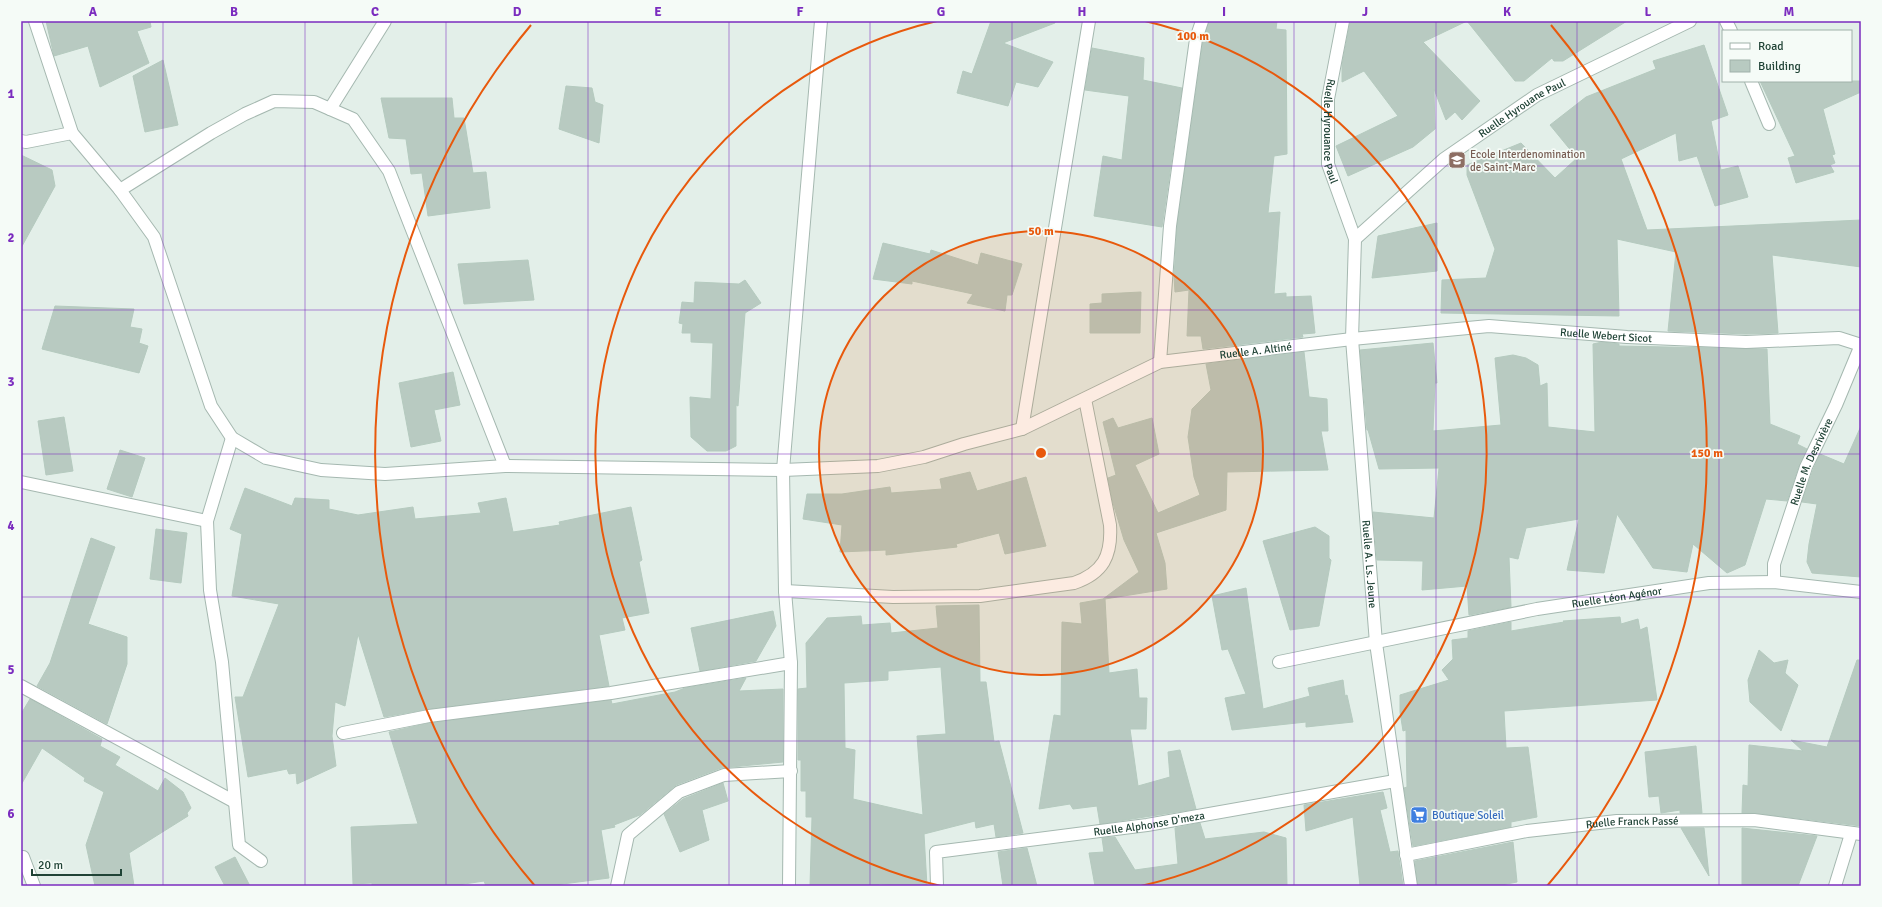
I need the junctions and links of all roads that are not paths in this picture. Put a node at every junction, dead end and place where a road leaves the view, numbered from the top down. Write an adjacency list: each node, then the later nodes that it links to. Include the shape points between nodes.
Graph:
1 (35, 21): 13 (street)
2 (385, 21): 11 (street)
3 (821, 21): 24 (street)
4 (1089, 21): 21 (street)
5 (1202, 21): 19 (street, via 1196,38 1170,226)
6 (1343, 21): 16 (street, Ruelle Hyrouance Paul, via 1328,99 1328,164)
7 (1690, 21): 16 (street, Ruelle Hyrouane Paul, via 1537,95 1444,159)
8 (1726, 21): 9 (street)
9 (1730, 30)
10 (1751, 82): 12 (street)
11 (330, 109): 15 (street, via 314,102 274,101 211,132); 23 (street, via 353,119 389,171)
12 (1769, 124)
13 (72, 133): 14 (street); 15 (street)
14 (21, 141)
15 (120, 190): 22 (street, via 154,237 212,406)
16 (1355, 239): 17 (street, Ruelle A. Ls. Jeune)
17 (1352, 339): 18 (street, Ruelle Webert Sicot, via 1489,326 1627,337 1746,342 1839,338); 19 (street, Ruelle A. Altiné); 30 (street, Ruelle A. Ls. Jeune)
18 (1861, 345): 27 (street, Ruelle M. Desrivière, via 1806,467 1774,564)
19 (1160, 362): 20 (street, Ruelle A. Altiné)
20 (1085, 399): 21 (street, Ruelle A. Altiné); 28 (street, via 1112,541 1108,556 1100,569 1088,578 1074,583 980,596 893,597)
21 (1022, 429): 24 (street, Ruelle A. Altiné, via 924,457 878,466)
22 (232, 438): 23 (street, Ruelle A. Altiné, via 266,458 321,470 385,474); 26 (street)
23 (505, 466): 24 (street, Ruelle A. Altiné)
24 (783, 470): 28 (street)
25 (21, 482): 26 (street)
26 (207, 521): 37 (street, via 210,590 222,662)
27 (1774, 582): 29 (street, Ruelle Léon Agénor); 30 (street, Ruelle Léon Agénor, via 1709,583 1641,593 1537,609)
28 (785, 591): 32 (street)
29 (1861, 592)
30 (1376, 643): 31 (street, Ruelle Léon Agénor); 36 (street, Ruelle A. Ls. Jeune)
31 (1279, 662)
32 (791, 663): 34 (street, via 611,693 429,716); 35 (street)
33 (21, 686): 37 (street)
34 (343, 732)
35 (791, 771): 43 (street, via 724,775 679,792 628,835); 44 (street)
36 (1395, 781): 39 (street, Ruelle A. Ls. Jeune); 45 (street, Ruelle Alphonse D'meza, via 1147,825 936,852)
37 (235, 802): 41 (street, via 239,844)
38 (1856, 834): 39 (street, Ruelle Franck Passé, via 1754,820 1617,821 1527,831); 47 (street)
39 (1406, 855): 46 (street, Ruelle A. Ls. Jeune)
40 (21, 857): 42 (street)
41 (261, 861)
42 (34, 886)
43 (617, 886)
44 (789, 886)
45 (937, 886)
46 (1411, 886)
47 (1835, 886)

